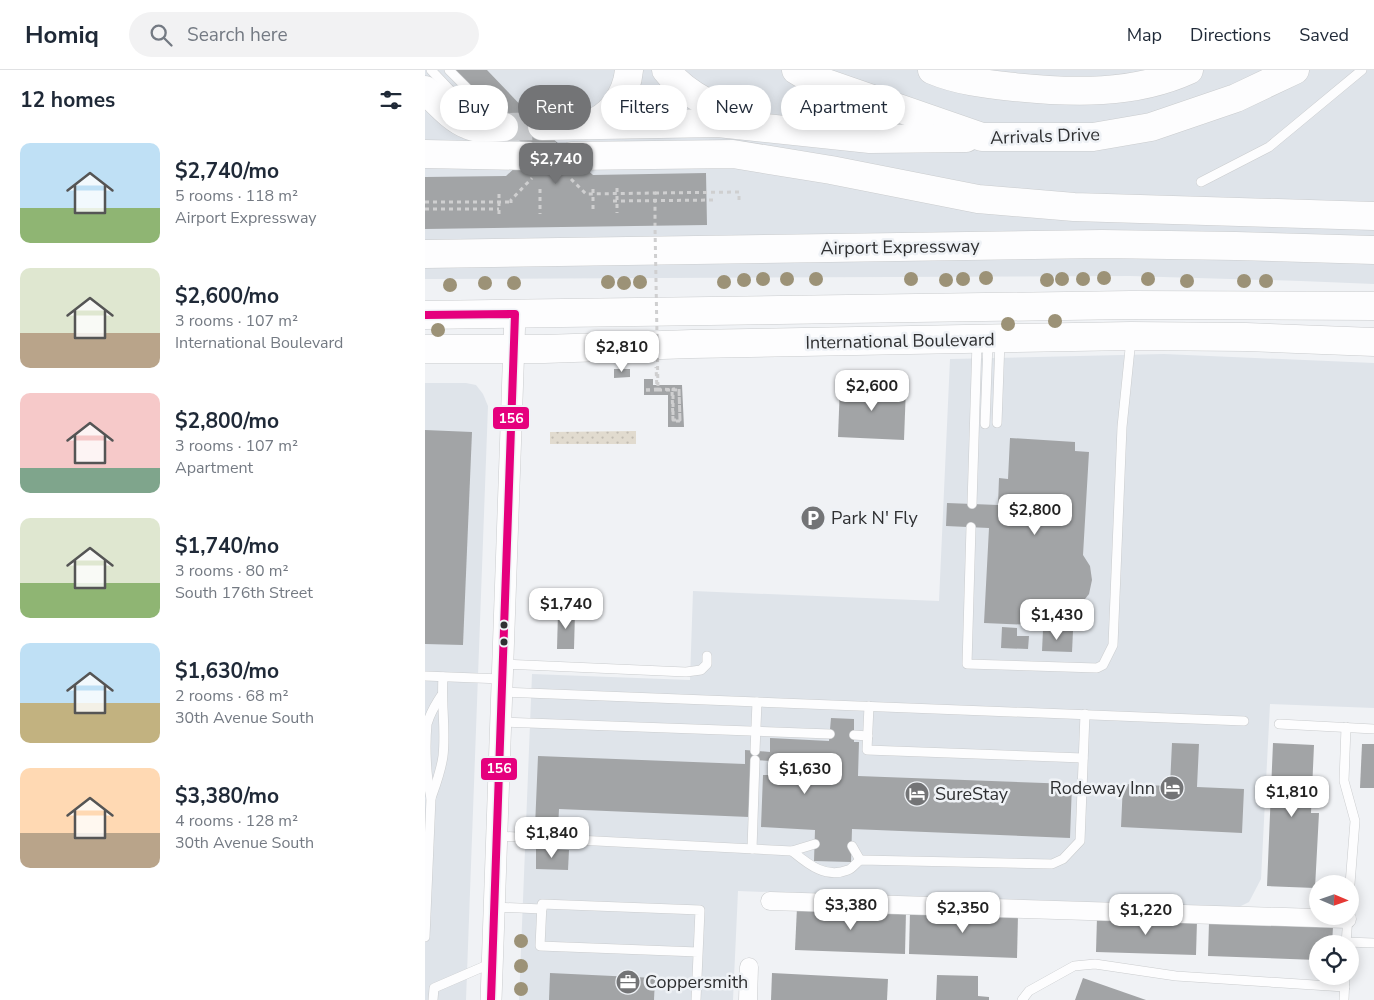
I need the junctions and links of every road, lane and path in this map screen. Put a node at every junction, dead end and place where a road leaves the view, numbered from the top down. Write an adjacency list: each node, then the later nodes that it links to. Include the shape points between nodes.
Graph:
1 (431, 70): 10 (lane)
2 (449, 70): 11 (lane)
3 (629, 70): 16 (main road, via 626,85 616,103 601,120)
4 (666, 70): 13 (main road)
5 (796, 70): 19 (main road, Arrivals Drive)
6 (931, 70): 7 (main road, via 966,81 1053,91 1105,91)
7 (1189, 70)
8 (1295, 70): 19 (main road, Arrivals Drive, via 1236,98 1151,127 1093,137)
9 (1362, 70): 23 (lane, via 1269,147)
10 (445, 85)
11 (463, 85)
12 (425, 90): 14 (main road)
13 (697, 98)
14 (440, 104)
15 (697, 123): 17 (main road)
16 (591, 124)
17 (591, 126)
18 (771, 129): 19 (main road, via 870,140)
19 (982, 138)
20 (425, 154): 21 (main road)
21 (533, 164): 34 (path, via 511,203)
22 (570, 166): 29 (path, via 586,194); 41 (main road, via 733,154 939,192 1025,204)
23 (1201, 182)
24 (617, 188): 32 (path)
25 (540, 189): 40 (path)
26 (593, 189): 38 (path)
27 (499, 190): 34 (path)
28 (655, 193): 29 (path); 31 (path, via 739,192); 55 (path, bridge)
29 (613, 194): 32 (path)
30 (717, 200): 32 (path)
31 (739, 200)
32 (616, 201): 37 (path)
33 (425, 202): 34 (path)
34 (498, 202): 36 (path)
35 (425, 209): 36 (path)
36 (499, 209): 39 (path)
37 (617, 212)
38 (593, 213)
39 (499, 214)
40 (540, 214)
41 (1374, 216)
42 (1370, 250): 43 (main road, Airport Expressway, via 1102,244)
43 (425, 254)
44 (1131, 304): 45 (main road, International Boulevard); 46 (main road, International Boulevard); 48 (main road)
45 (1374, 306)
46 (515, 314): 47 (main road, International Boulevard); 52 (street)
47 (425, 315)
48 (1131, 336): 49 (main road, International Boulevard); 50 (main road, International Boulevard); 59 (lane, via 1122,428 1113,645 1103,665 1097,668 967,664)
49 (989, 339): 52 (main road, International Boulevard); 56 (lane); 57 (lane); 58 (lane, via 973,425)
50 (1374, 342)
51 (425, 349): 52 (main road, International Boulevard)
52 (514, 349): 63 (street)
53 (656, 367): 55 (path)
54 (646, 390): 55 (path, bridge)
55 (657, 390): 55 (path, bridge, via 673,390 673,421 680,421 679,389 673,390 673,420 679,420 679,390)
56 (997, 423)
57 (985, 424)
58 (972, 504)
59 (971, 527)
60 (707, 656): 63 (lane, via 707,664 701,670 686,672)
61 (425, 676): 62 (lane)
62 (443, 677): 63 (lane); 64 (lane)
63 (502, 678): 65 (lane); 69 (street)
64 (441, 696): 78 (lane, via 443,755); 78 (lane, via 426,726 425,753)
65 (757, 702): 66 (lane); 73 (lane)
66 (869, 706): 67 (lane); 76 (lane)
67 (1085, 714): 68 (lane); 77 (lane)
68 (1244, 721)
69 (501, 722): 73 (lane); 79 (street)
70 (1279, 724): 71 (lane)
71 (1346, 727): 72 (lane); 85 (lane, via 1344,781 1355,821)
72 (1374, 728)
73 (756, 732): 74 (lane); 82 (lane)
74 (830, 734)
75 (854, 736): 76 (lane)
76 (868, 736): 77 (lane, via 867,750)
77 (1083, 758): 84 (lane, via 1080,841 1063,859 1052,864)
78 (431, 798): 90 (lane)
79 (497, 836): 82 (lane); 87 (street)
80 (815, 844): 83 (lane)
81 (852, 846): 84 (lane)
82 (752, 849): 83 (lane)
83 (792, 850): 84 (lane, via 812,868 829,872 849,870)
84 (860, 860)
85 (1351, 875)
86 (770, 901): 89 (street)
87 (494, 907): 88 (lane); 94 (street)
88 (542, 909): 93 (lane, via 540,946); 93 (lane, via 542,904 700,910)
89 (1309, 917)
90 (425, 937)
91 (1359, 943): 92 (lane)
92 (1374, 943)
93 (698, 952): 99 (lane)
94 (492, 963): 97 (lane, via 434,988); 98 (street)
95 (749, 966): 100 (street)
96 (1345, 986): 101 (lane, via 1176,976 1095,964 1074,966 1029,991); 102 (lane)
97 (433, 1000)
98 (491, 1000)
99 (697, 1000)
100 (748, 1000)
101 (1022, 1000)
102 (1344, 1000)

